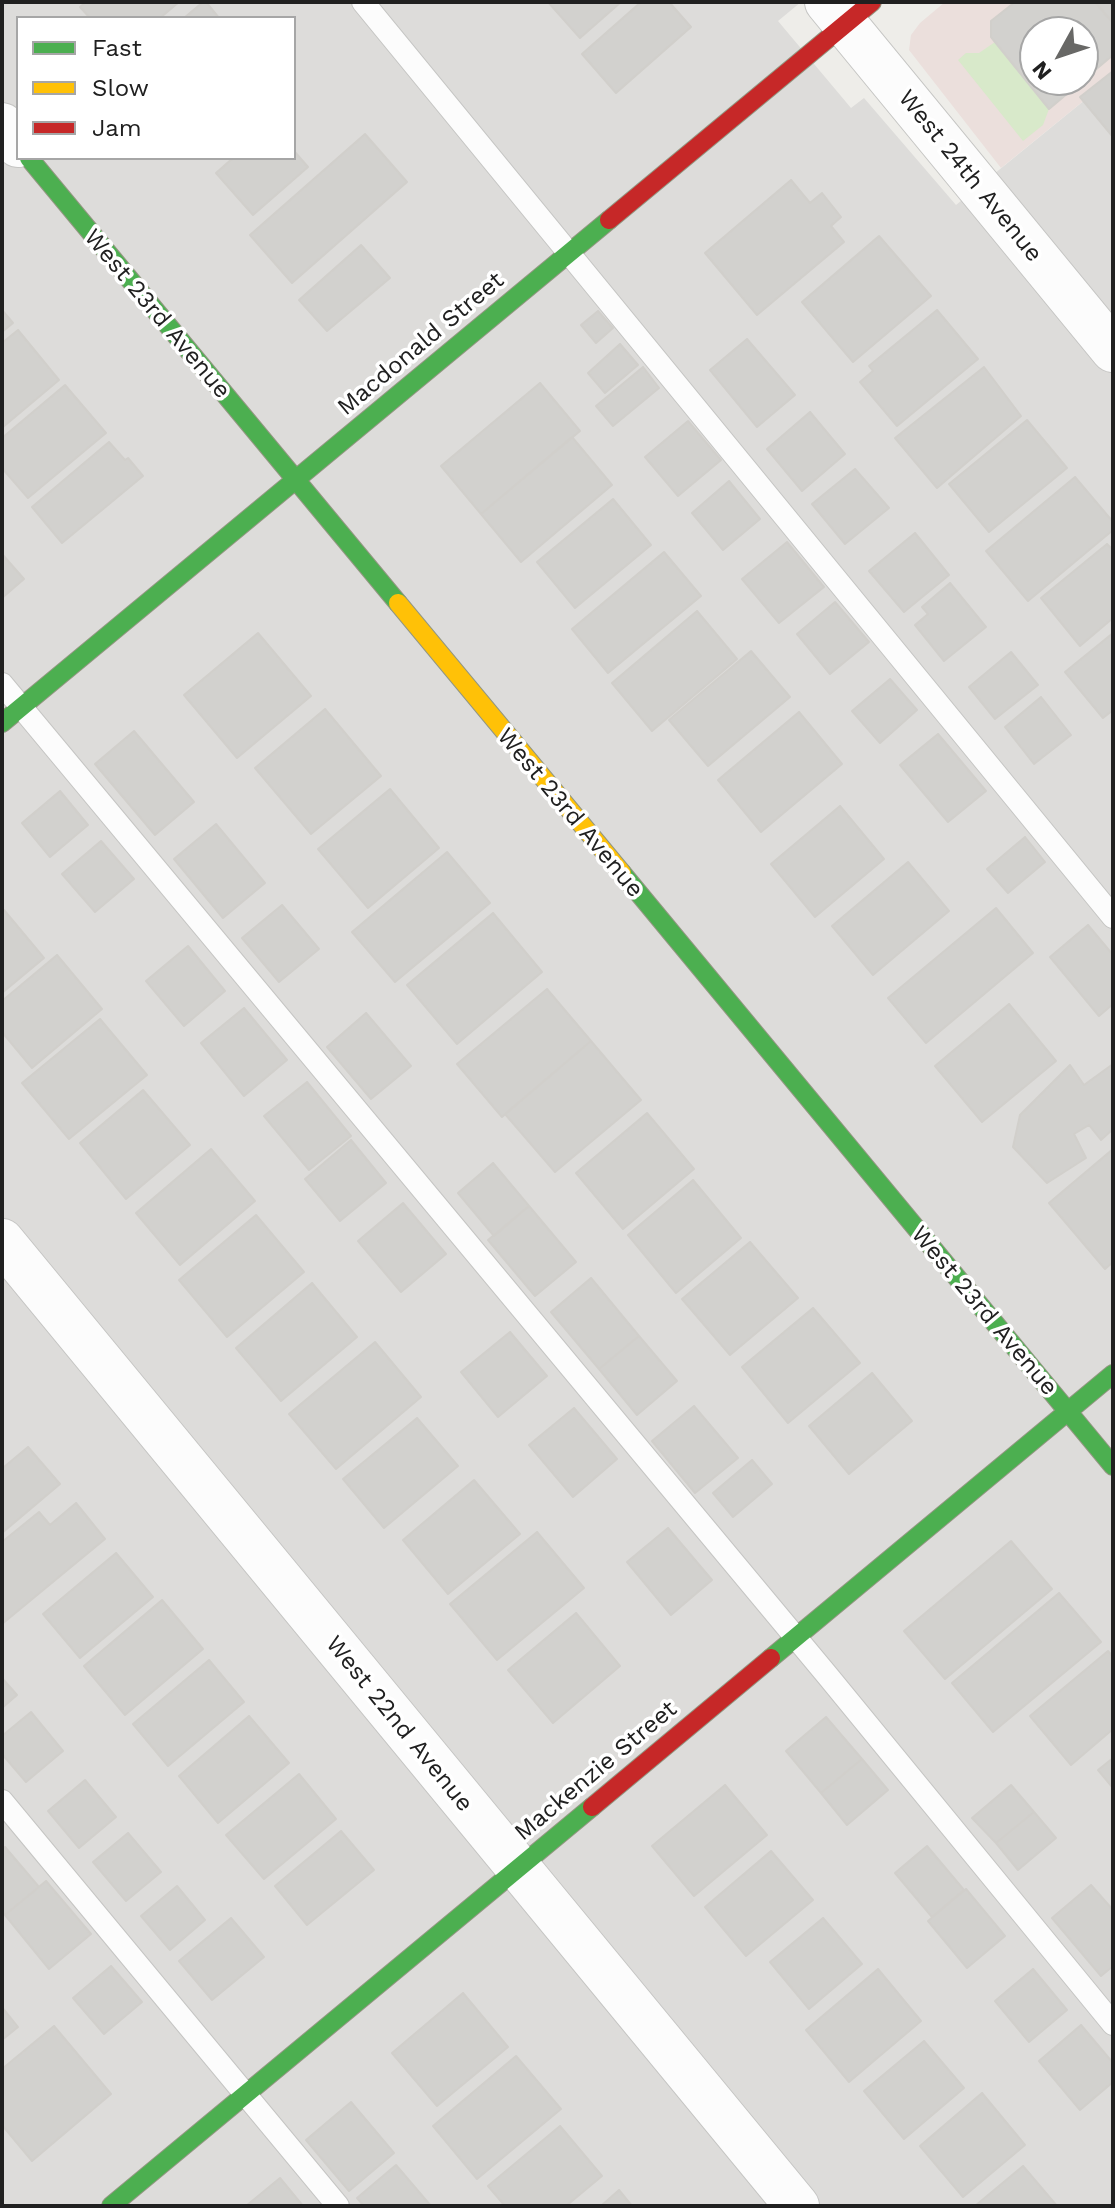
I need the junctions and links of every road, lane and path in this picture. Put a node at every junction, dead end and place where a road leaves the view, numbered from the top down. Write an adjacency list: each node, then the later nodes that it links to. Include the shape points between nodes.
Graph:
1 (363, 2): 6 (lane)
2 (848, 9): 6 (street, Macdonald Street); 7 (street, West 24th Avenue)
3 (2, 125): 4 (street)
4 (16, 142)
5 (31, 160): 8 (street, West 23rd Avenue)
6 (569, 253): 8 (street, Macdonald Street); 12 (lane)
7 (1113, 350)
8 (295, 481): 10 (street, Macdonald Street); 15 (street, West 23rd Avenue)
9 (2, 684): 10 (lane)
10 (21, 707): 11 (street, Macdonald Street); 17 (lane)
11 (2, 723)
12 (1113, 917)
13 (2, 1241): 19 (street, West 22nd Avenue)
14 (1113, 1374): 15 (street, Mackenzie Street)
15 (1068, 1411): 16 (street, West 23rd Avenue); 17 (street, Mackenzie Street)
16 (1113, 1466)
17 (795, 1636): 19 (street, Mackenzie Street); 20 (lane)
18 (2, 1801): 21 (lane)
19 (516, 1868): 21 (street, Mackenzie Street); 24 (street, West 22nd Avenue)
20 (1113, 2024)
21 (246, 2095): 22 (street, Mackenzie Street); 23 (lane)
22 (111, 2206)
23 (338, 2206)
24 (797, 2206)

